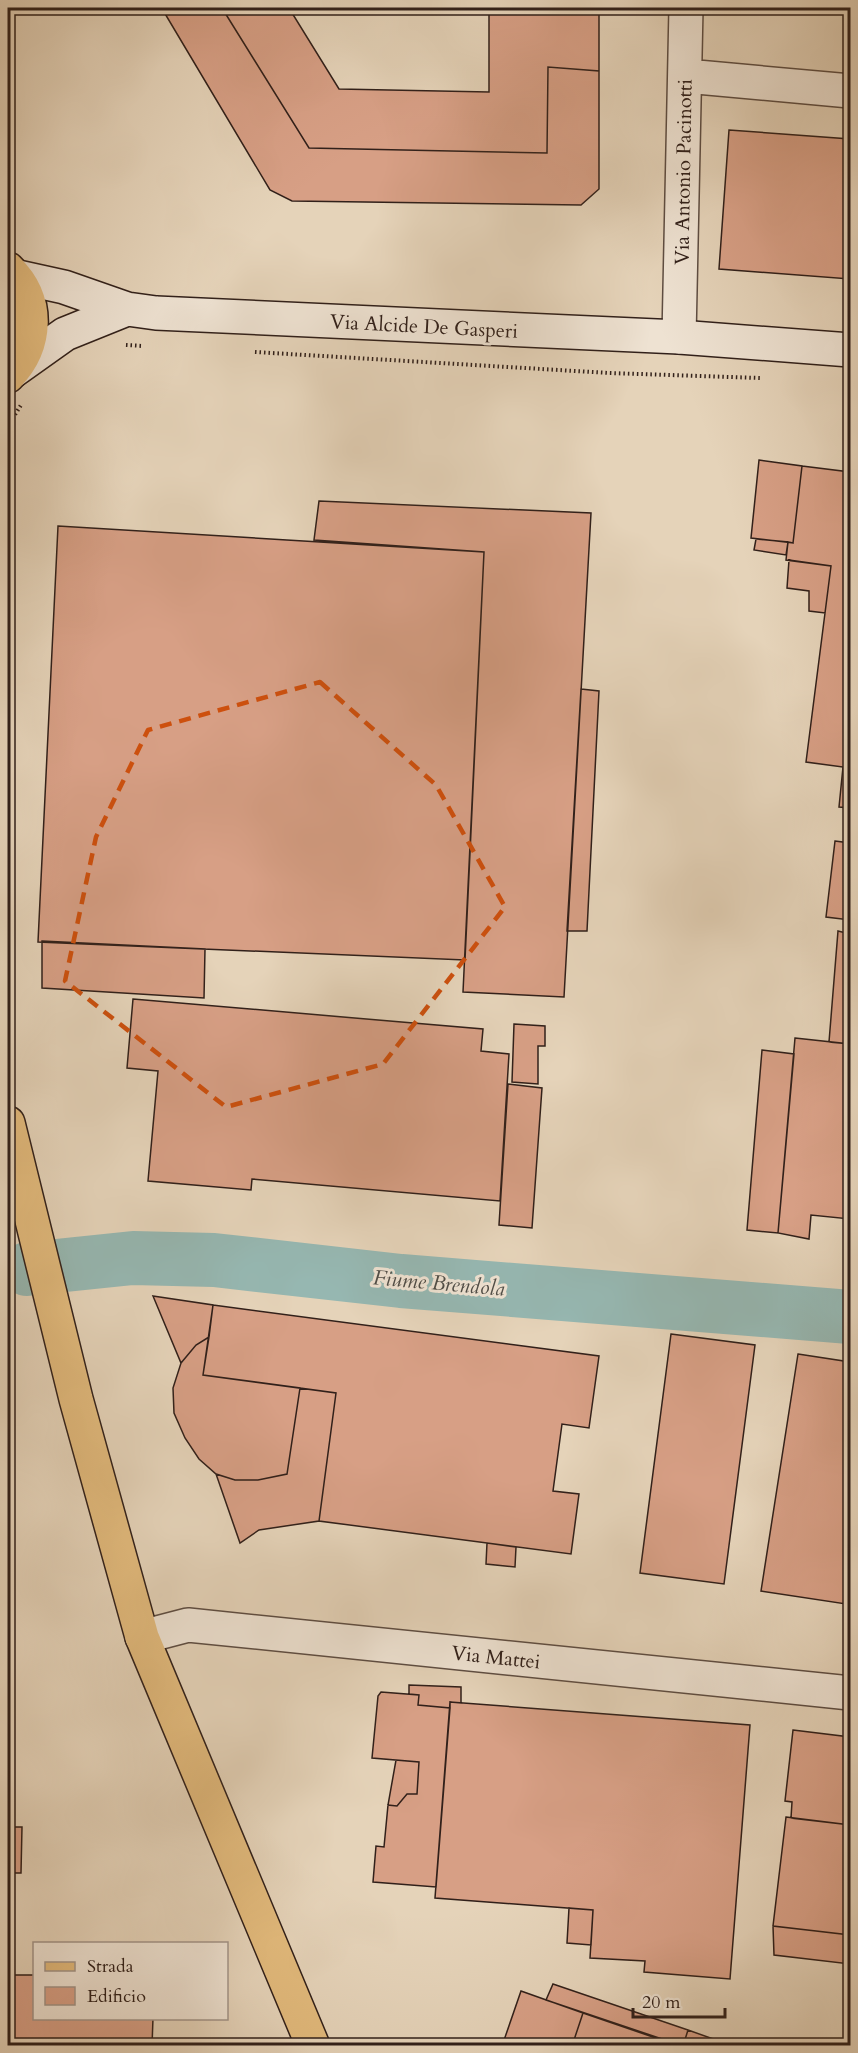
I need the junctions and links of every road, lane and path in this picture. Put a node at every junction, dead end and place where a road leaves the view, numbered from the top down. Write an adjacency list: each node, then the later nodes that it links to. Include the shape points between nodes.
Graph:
1 (686, 8): 2 (street, Via Antonio Pacinotti)
2 (686, 76): 3 (street); 6 (street, Via Antonio Pacinotti)
3 (850, 90)
4 (11, 273): 5 (street); 12 (main road, via 24,290 32,323)
5 (127, 309): 6 (street, Via Alcide De Gasperi); 12 (street, Via Alcide De Gasperi, via 65,334)
6 (679, 337): 9 (street, Via Alcide De Gasperi)
7 (120, 345): 8 (path)
8 (155, 346)
9 (850, 350)
10 (250, 352): 11 (path)
11 (772, 379)
12 (15, 381): 13 (path)
13 (8, 426)
14 (8, 1123): 15 (main road, via 76,1399)
15 (142, 1637): 16 (street, Via Mattei, via 188,1625); 17 (main road)
16 (850, 1693)
17 (313, 2046)

